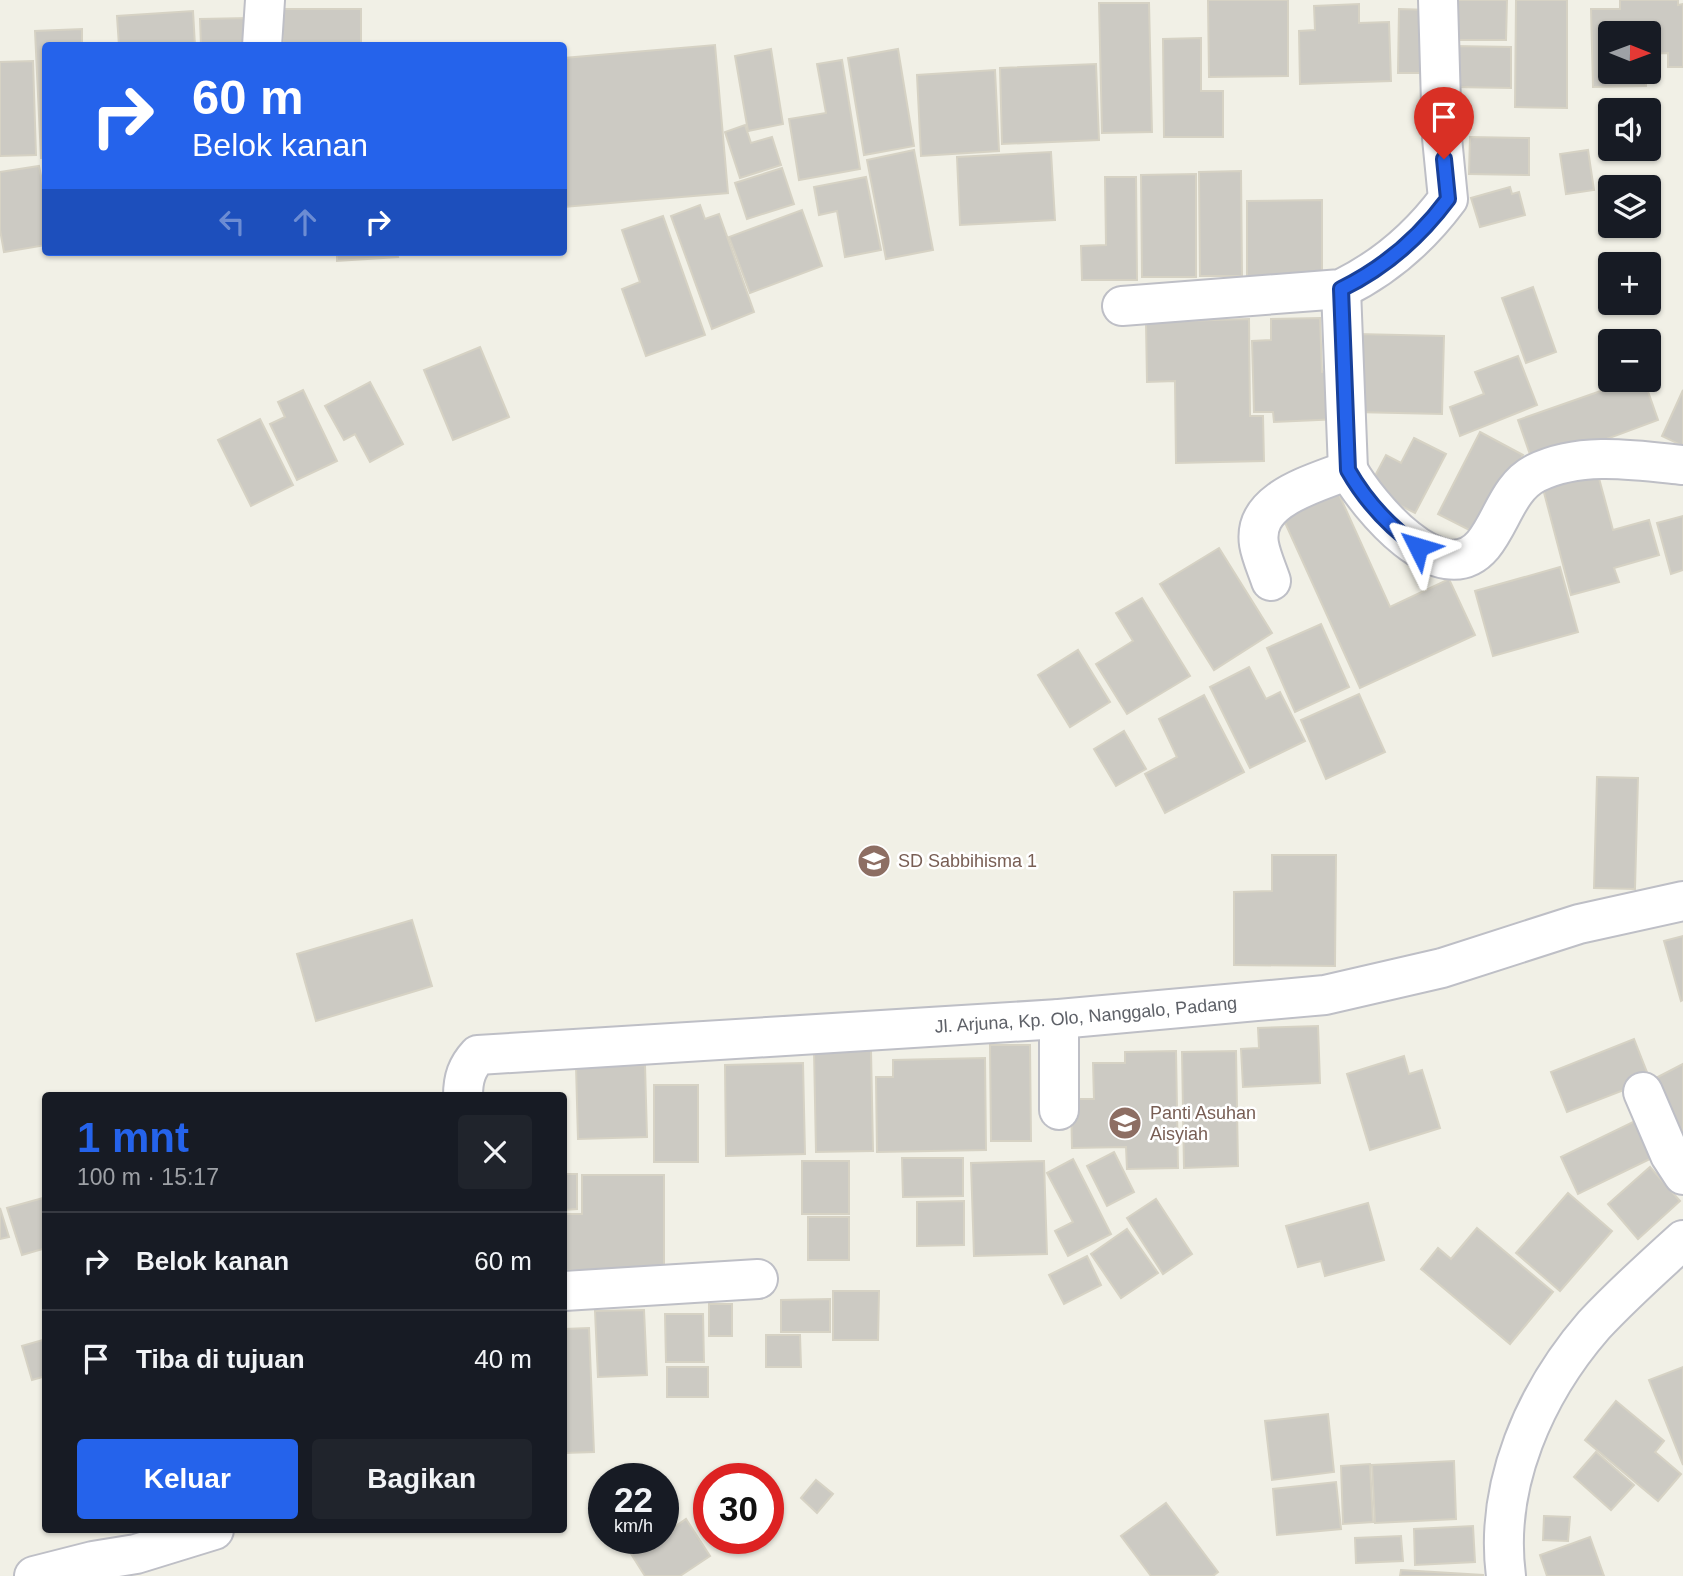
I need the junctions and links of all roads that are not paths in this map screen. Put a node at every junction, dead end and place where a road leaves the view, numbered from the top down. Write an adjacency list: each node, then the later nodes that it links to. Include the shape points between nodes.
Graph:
1 (265, 0): 3 (street)
2 (1438, 0): 4 (street, via 1448,199 1394,257)
3 (262, 42)
4 (1341, 289): 5 (street); 7 (street)
5 (1122, 306)
6 (1683, 465): 7 (street, via 1591,460 1550,467 1519,485 1482,546 1472,554 1451,559 1430,555 1406,538 1358,488)
7 (1348, 470): 8 (street, via 1275,502 1263,516 1259,544)
8 (1271, 581)
9 (1683, 901): 10 (street, Jl. Arjuna, Kp. Olo, Nanggalo, Padang, via 1579,924 1442,968 1325,995)
10 (1059, 1019): 11 (street, Jl. Arjuna, Kp. Olo, Nanggalo, Padang, via 478,1055 468,1066); 13 (street)
11 (463, 1092)
12 (1643, 1092): 14 (street)
13 (1059, 1110)
14 (1683, 1175)
15 (1683, 1240): 20 (street, via 1593,1327 1536,1412 1508,1497)
16 (758, 1279): 17 (street)
17 (567, 1291)
18 (204, 1533): 19 (street, via 136,1554)
19 (34, 1576)
20 (1506, 1576)

